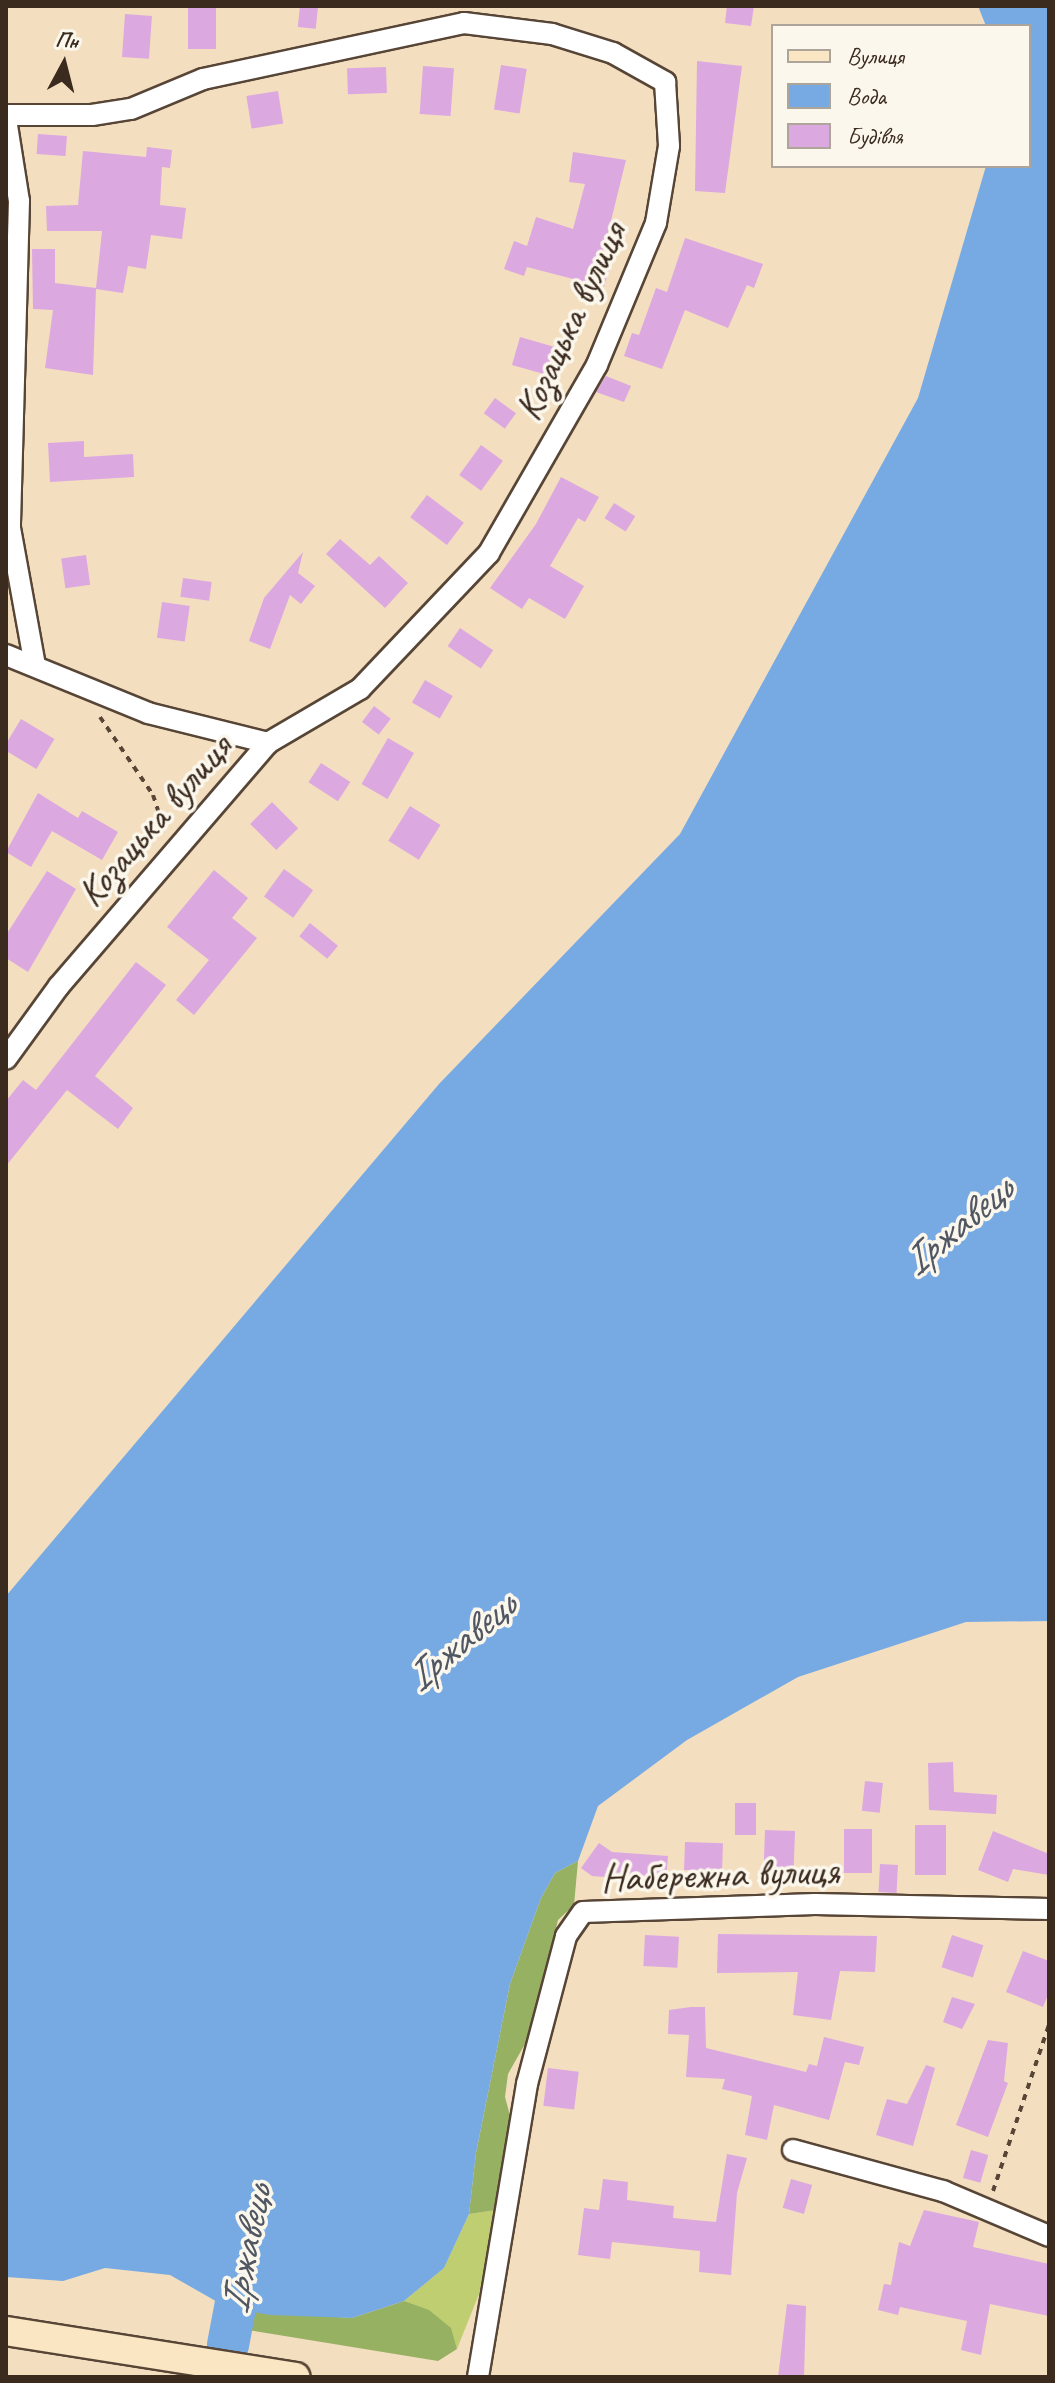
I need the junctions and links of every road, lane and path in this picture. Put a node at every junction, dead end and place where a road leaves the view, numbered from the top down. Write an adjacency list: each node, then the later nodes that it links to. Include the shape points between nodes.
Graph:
1 (6, 117): 3 (street, via 19,201 10,528 25,587); 5 (street, Козацька вулиця, via 131,109 203,79 464,23 552,34 613,53 665,82 669,146 656,223 597,365 489,553 360,689)
2 (6, 655): 3 (street)
3 (35, 666): 4 (street)
4 (76, 687): 5 (street, via 148,713); 6 (path, via 153,795 160,817)
5 (268, 743): 6 (street, Козацька вулиця)
6 (155, 873): 7 (street, Козацька вулиця, via 59,986)
7 (6, 1059)
8 (1049, 1909): 15 (street, Набережна вулиця, via 815,1904 583,1912 566,1936 527,2084)
9 (1049, 2025): 11 (path)
10 (793, 2150): 11 (street, via 943,2191)
11 (985, 2212): 12 (street)
12 (1049, 2236)
13 (6, 2331): 14 (street)
14 (295, 2377)
15 (478, 2377)

